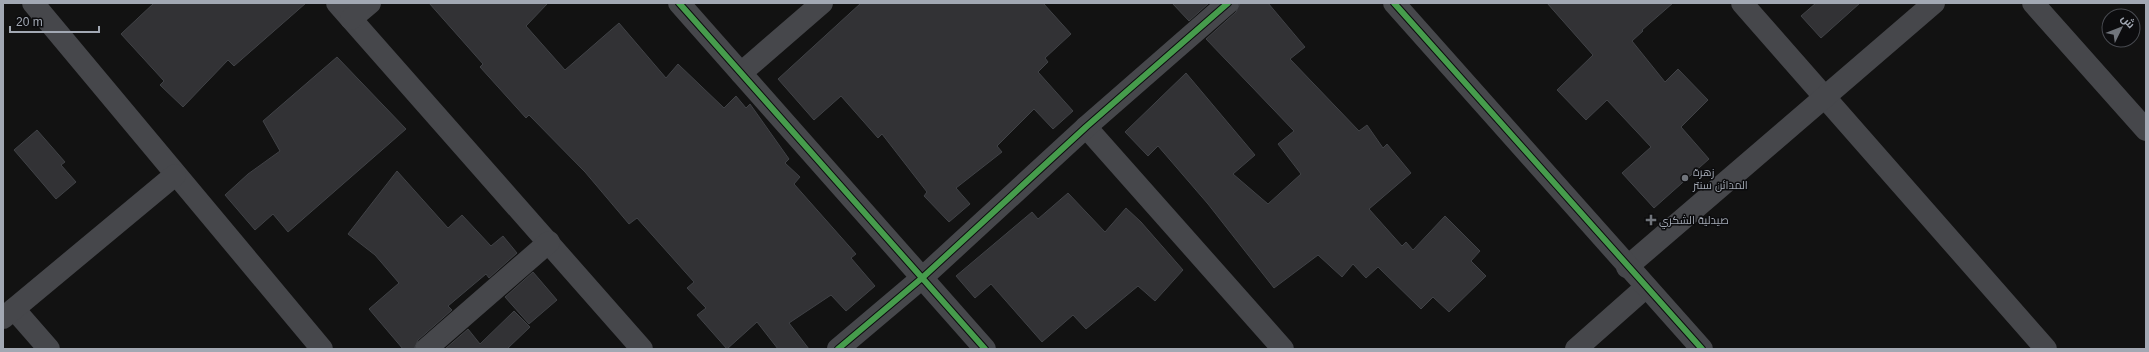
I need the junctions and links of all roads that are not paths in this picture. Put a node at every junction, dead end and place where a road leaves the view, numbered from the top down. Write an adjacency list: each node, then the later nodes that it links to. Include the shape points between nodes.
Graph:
1 (33, 3): 16 (street)
2 (337, 3): 11 (street)
3 (370, 3): 11 (street)
4 (679, 3): 12 (street)
5 (822, 3): 12 (street)
6 (1228, 3): 14 (street)
7 (1394, 3): 18 (street)
8 (1742, 3): 13 (street)
9 (1934, 3): 13 (street)
10 (2033, 3): 15 (street)
11 (351, 19): 17 (street)
12 (741, 73): 19 (street)
13 (1825, 97): 18 (street); 31 (street)
14 (1086, 127): 19 (street); 28 (street)
15 (2146, 130)
16 (175, 175): 21 (street); 23 (street)
17 (549, 242): 24 (street); 25 (street)
18 (1627, 267): 20 (street)
19 (922, 278): 26 (street); 27 (street)
20 (1646, 287): 29 (street); 30 (street)
21 (9, 314): 22 (street)
22 (49, 349)
23 (322, 349)
24 (426, 349)
25 (642, 349)
26 (838, 349)
27 (985, 349)
28 (1283, 349)
29 (1576, 349)
30 (1702, 349)
31 (2046, 349)

